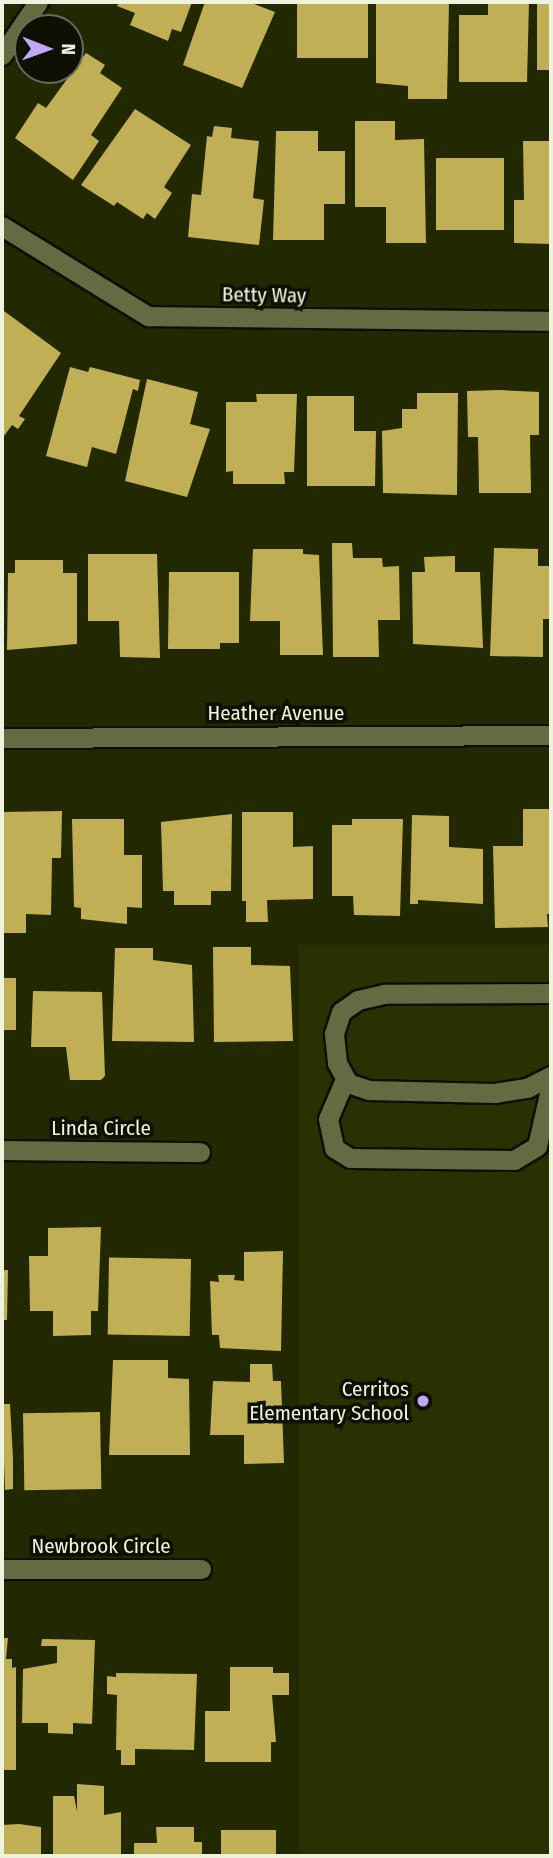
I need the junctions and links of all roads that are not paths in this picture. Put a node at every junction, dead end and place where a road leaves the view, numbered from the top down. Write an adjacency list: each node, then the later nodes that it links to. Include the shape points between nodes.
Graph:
1 (38, 2): 2 (street)
2 (2, 55)
3 (2, 226): 4 (street, Betty Way, via 148,316)
4 (551, 321)
5 (551, 734): 6 (street, Heather Avenue)
6 (2, 738)
7 (551, 993): 9 (street, via 384,994 358,1000 341,1013 334,1034 337,1063)
8 (551, 1076): 9 (street, via 527,1088 494,1093 368,1090)
9 (345, 1079): 10 (street, via 328,1119 334,1149 350,1158 514,1160 537,1146)
10 (551, 1084)
11 (2, 1150): 12 (street, Linda Circle)
12 (200, 1152)
13 (2, 1569): 14 (street, Newbrook Circle)
14 (201, 1569)

